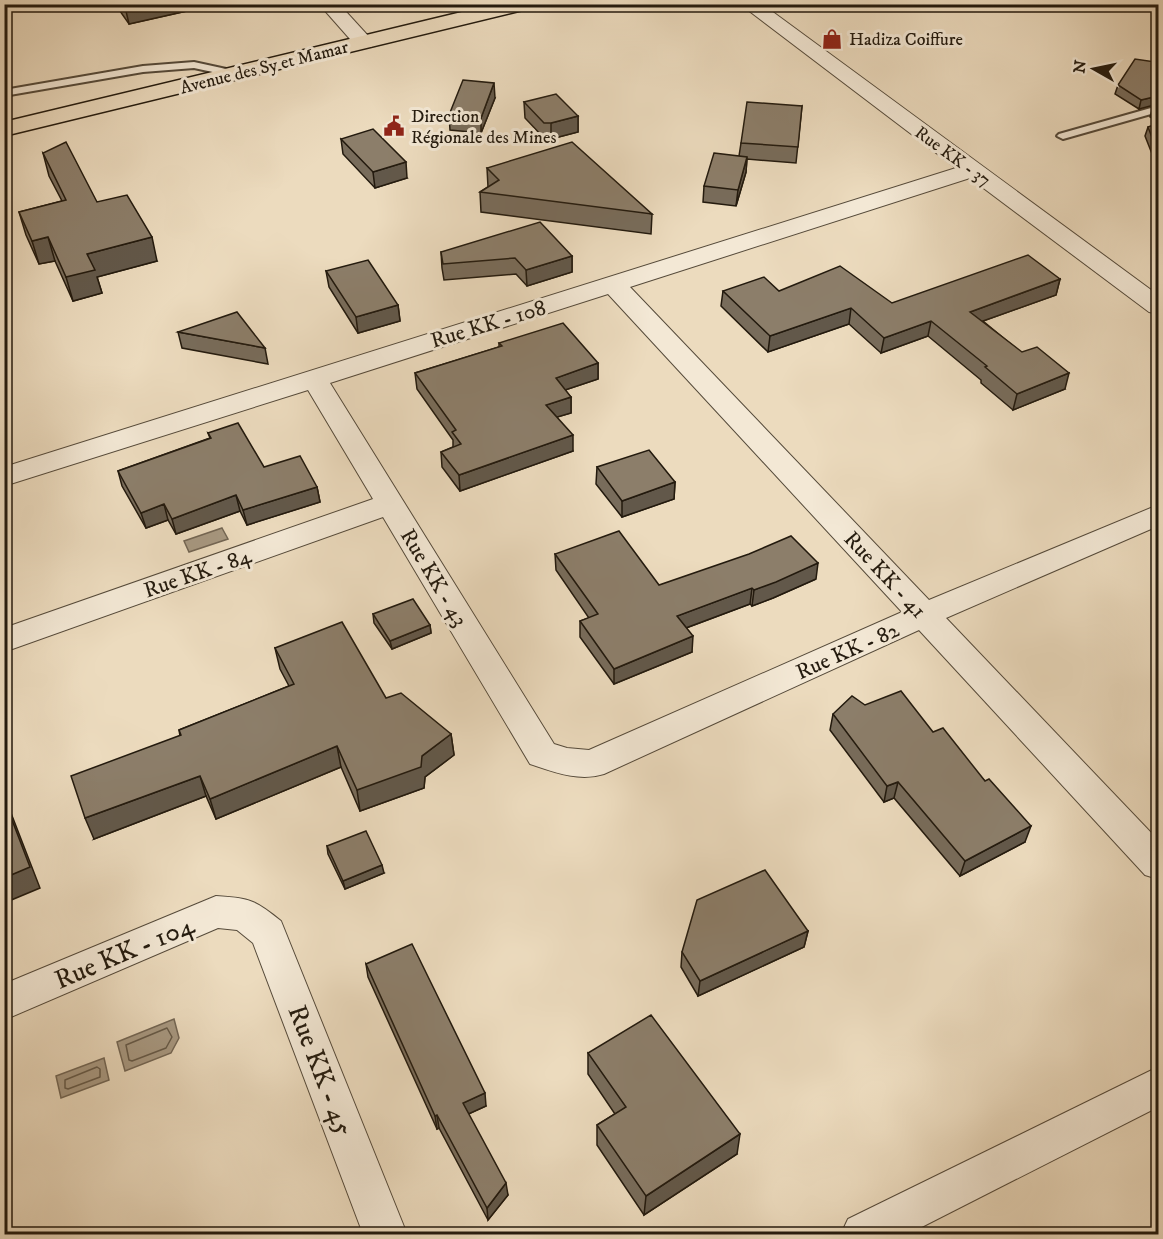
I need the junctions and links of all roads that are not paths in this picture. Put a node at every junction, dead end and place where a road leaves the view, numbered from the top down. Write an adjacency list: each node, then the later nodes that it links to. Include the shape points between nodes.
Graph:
1 (328, 4): 4 (street)
2 (523, 4): 4 (highway, Avenue des Sy et Mamar)
3 (749, 4): 10 (street, Rue KK - 37)
4 (364, 43): 5 (highway, Avenue des Sy et Mamar)
5 (236, 74): 6 (lane, via 194,65 143,69); 8 (highway, Avenue des Sy et Mamar)
6 (4, 93)
7 (1158, 109): 9 (lane)
8 (4, 129)
9 (1063, 136)
10 (972, 170): 11 (street, Rue KK - 108); 12 (street, Rue KK - 37)
11 (613, 284): 13 (street, Rue KK - 108); 17 (street, Rue KK - 41)
12 (1158, 307)
13 (314, 378): 14 (street, Rue KK - 108); 15 (street, Rue KK - 43)
14 (4, 477)
15 (390, 504): 18 (street, Rue KK - 84); 19 (street, Rue KK - 43, via 542,754)
16 (1158, 515): 17 (street, Rue KK - 82)
17 (924, 615): 19 (street, Rue KK - 82, via 592,764); 20 (street, Rue KK - 41)
18 (4, 640)
19 (567, 762)
20 (1158, 864)
21 (245, 914): 22 (street, Rue KK - 104, via 216,912); 24 (street, Rue KK - 45, via 267,933)
22 (4, 1003)
23 (1158, 1086): 25 (street)
24 (385, 1234)
25 (863, 1234)

